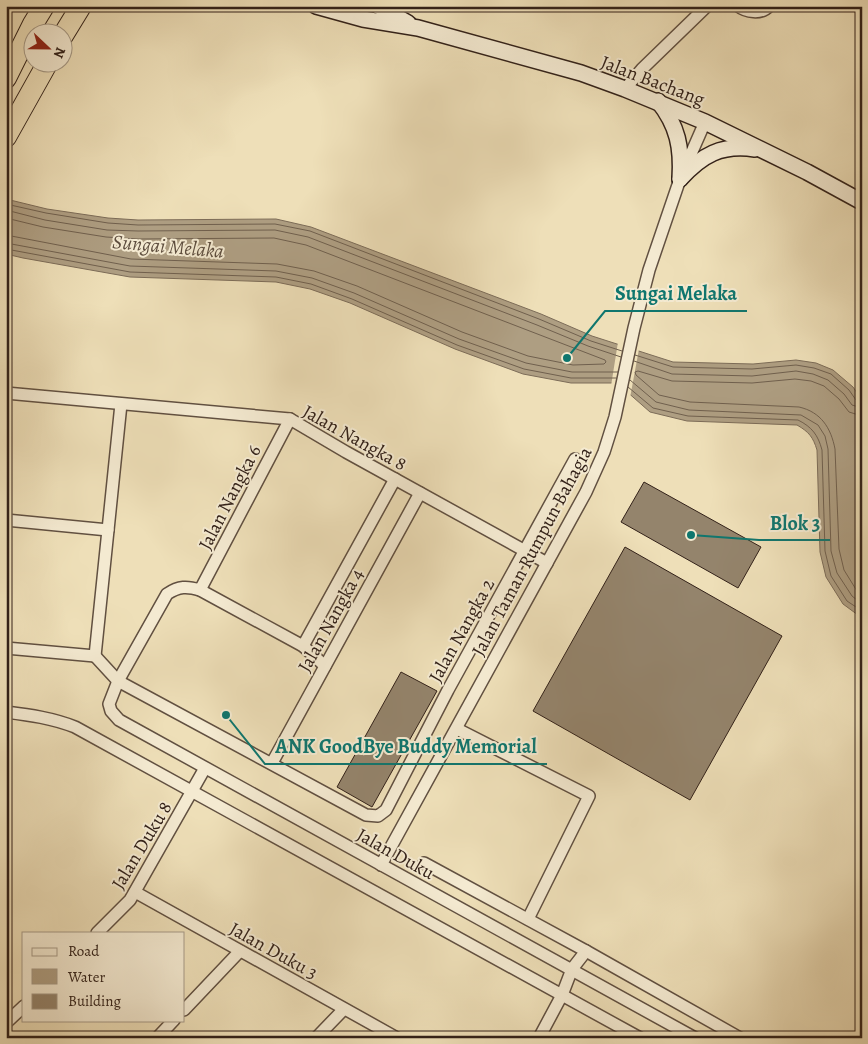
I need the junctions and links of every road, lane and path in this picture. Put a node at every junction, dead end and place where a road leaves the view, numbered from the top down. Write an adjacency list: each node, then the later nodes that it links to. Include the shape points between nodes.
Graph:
1 (44, 6): 8 (highway)
2 (316, 6): 10 (street, Jalan Bachang, via 363,19)
3 (378, 6): 10 (street, Jalan Bachang)
4 (707, 6): 13 (street)
5 (738, 6): 6 (street, via 756,12)
6 (769, 6)
7 (80, 10): 9 (highway)
8 (35, 15): 12 (highway)
9 (72, 22)
10 (418, 28): 13 (street, Jalan Bachang)
11 (42, 72): 16 (highway)
12 (6, 78)
13 (625, 89): 14 (street, Jalan Bachang)
14 (658, 101): 15 (street, Jalan Bachang); 18 (street, via 674,126 678,140 682,157)
15 (706, 122): 17 (street, Jalan Bachang); 18 (street, Jalan Taman Rumpun Bahagia)
16 (6, 137)
17 (764, 150): 18 (street, via 730,148 715,152 702,158); 19 (street, Jalan Bachang)
18 (680, 179): 29 (street, Jalan Taman Rumpun Bahagia, via 649,270 616,414 604,452)
19 (862, 202)
20 (6, 393): 21 (street, Jalan Nangka 8)
21 (121, 404): 22 (street, Jalan Nangka 8); 27 (street)
22 (290, 419): 24 (street, Jalan Nangka 8); 30 (street, Jalan Nangka 6)
23 (575, 459): 28 (street, Jalan Nangka 2)
24 (394, 479): 25 (street, Jalan Nangka 8); 31 (street)
25 (420, 493): 28 (street, Jalan Nangka 8); 34 (street, Jalan Nangka 4)
26 (6, 520): 27 (street)
27 (108, 530): 33 (street)
28 (524, 551): 29 (street, Jalan Nangka 8); 38 (street, Jalan Nangka 2, via 386,810 378,816 366,815)
29 (547, 564): 37 (street, Jalan Taman Rumpun Bahagia)
30 (195, 589): 31 (street); 35 (street, via 177,587 167,594)
31 (302, 646): 34 (street)
32 (6, 648): 33 (street)
33 (95, 656): 35 (street)
34 (325, 666): 38 (street, Jalan Nangka 4)
35 (118, 681): 38 (street); 39 (street, Jalan Duku, via 109,704 119,720)
36 (6, 712): 40 (street, via 40,716 75,727)
37 (457, 729): 42 (street, Jalan Taman Rumpun Bahagia); 44 (street, via 589,796)
38 (272, 763)
39 (205, 768): 40 (street, Jalan Duku 8); 42 (street, Jalan Duku)
40 (192, 792): 43 (street, Jalan Duku 8); 49 (street)
41 (424, 863): 44 (street)
42 (381, 865): 48 (street, Jalan Duku)
43 (135, 892): 45 (street, Jalan Duku 8); 46 (street, Jalan Duku 3)
44 (528, 919): 47 (street)
45 (98, 932)
46 (240, 951): 51 (street); 52 (street, Jalan Duku 3)
47 (586, 951): 48 (street); 61 (street)
48 (572, 969): 49 (street); 60 (street, Jalan Duku)
49 (562, 995): 58 (street); 59 (street)
50 (22, 1008): 54 (street)
51 (185, 1009)
52 (344, 1009): 56 (street); 57 (street, Jalan Duku 3)
53 (172, 1022): 55 (street)
54 (6, 1023)
55 (157, 1038)
56 (316, 1038)
57 (397, 1038)
58 (539, 1038)
59 (640, 1038)
60 (695, 1038)
61 (740, 1038)

